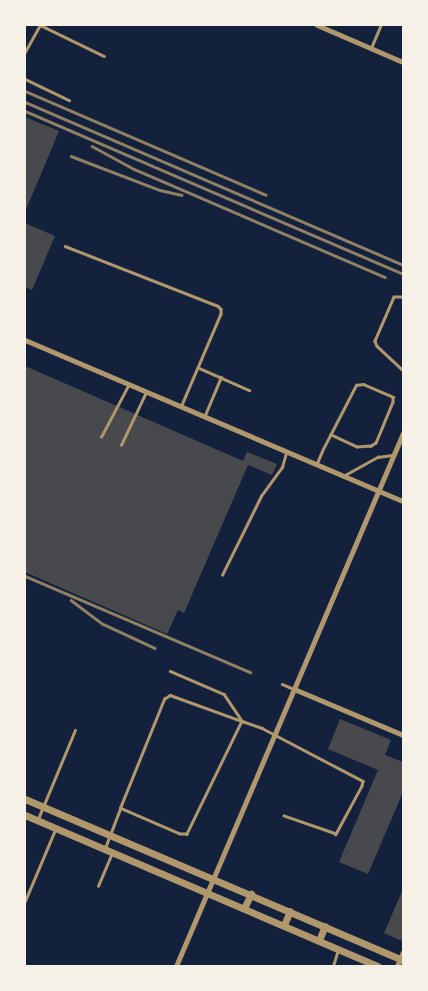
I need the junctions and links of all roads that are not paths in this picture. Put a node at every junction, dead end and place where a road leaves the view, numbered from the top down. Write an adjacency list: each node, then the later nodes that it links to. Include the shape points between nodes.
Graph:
1 (40, 25): 6 (lane); 7 (lane)
2 (317, 25): 4 (street)
3 (381, 25): 5 (lane)
4 (328, 27): 5 (street)
5 (371, 48): 8 (street)
6 (25, 52)
7 (104, 56)
8 (403, 62)
9 (25, 79): 10 (lane)
10 (68, 100)
11 (65, 246): 14 (lane, via 220,307 221,314)
12 (403, 297): 15 (lane, via 394,297 375,340 377,346)
13 (25, 340): 17 (street)
14 (199, 368): 16 (lane); 20 (lane)
15 (403, 370)
16 (220, 377): 18 (lane); 21 (lane)
17 (128, 384): 19 (street); 24 (lane)
18 (249, 390)
19 (146, 392): 20 (street); 25 (lane)
20 (181, 407): 21 (street)
21 (205, 417): 26 (street)
22 (403, 433): 27 (street)
23 (331, 435): 23 (lane, via 358,384 393,397 376,443 357,447); 28 (lane)
24 (101, 437)
25 (121, 445)
26 (286, 451): 28 (street); 32 (lane, via 282,467 261,496)
27 (394, 455): 29 (lane, via 378,457); 30 (street)
28 (317, 464): 29 (street)
29 (344, 475): 30 (street)
30 (378, 490): 31 (street); 35 (street)
31 (403, 501)
32 (222, 575)
33 (170, 671): 36 (lane, via 224,694)
34 (282, 684): 35 (lane)
35 (294, 689): 38 (street); 39 (street)
36 (242, 721): 38 (lane); 42 (lane, via 187,834 180,834); 42 (lane, via 172,695 165,696)
37 (75, 730): 41 (lane)
38 (273, 735): 44 (lane, via 363,781 336,834); 50 (street)
39 (403, 735)
40 (25, 799): 41 (street)
41 (43, 807): 45 (lane); 47 (street)
42 (120, 808): 47 (lane)
43 (25, 815): 45 (street)
44 (284, 816)
45 (38, 820): 46 (street)
46 (56, 829): 48 (street); 54 (lane)
47 (111, 837): 48 (lane); 50 (street)
48 (105, 849): 49 (street)
49 (113, 853): 51 (lane); 52 (street)
50 (212, 880): 52 (street); 53 (street)
51 (98, 886)
52 (207, 893): 55 (street); 62 (street)
53 (251, 894): 55 (street); 56 (street)
54 (25, 901)
55 (244, 908): 57 (street)
56 (290, 911): 57 (street); 58 (street)
57 (284, 926): 59 (street)
58 (325, 926): 59 (street); 61 (street)
59 (319, 940): 60 (street)
60 (339, 948): 63 (lane); 64 (street)
61 (401, 959)
62 (176, 966)
63 (333, 966)
64 (378, 966)

